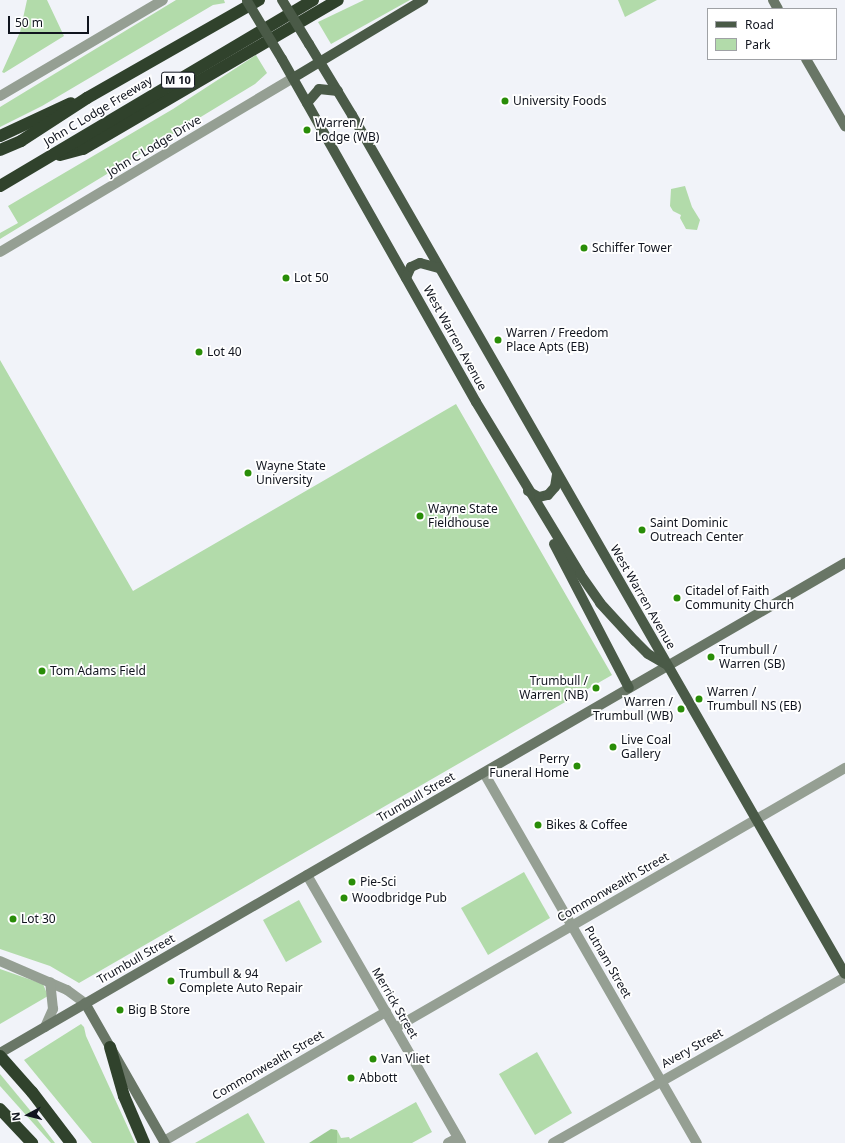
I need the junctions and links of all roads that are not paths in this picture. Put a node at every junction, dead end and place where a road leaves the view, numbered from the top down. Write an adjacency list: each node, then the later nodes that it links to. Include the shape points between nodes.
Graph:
1 (163, 0): 12 (street)
2 (247, 0): 10 (main road, West Warren Avenue, bridge)
3 (259, 0): 13 (highway, John C Lodge Freeway / M 10)
4 (282, 0): 9 (main road, West Warren Avenue, bridge)
5 (313, 0): 18 (highway, John C Lodge Freeway / M 10)
6 (338, 0): 18 (highway, via 83,149)
7 (423, 0): 9 (main road, John C Lodge Drive)
8 (807, 60): 15 (street)
9 (321, 61): 10 (main road, John C Lodge Drive); 11 (main road, West Warren Avenue)
10 (293, 78): 14 (main road, West Warren Avenue); 20 (street, John C Lodge Drive)
11 (338, 91): 14 (main road, via 319,89); 21 (main road, West Warren Avenue)
12 (0, 96)
13 (88, 98): 16 (highway, via 62,106); 17 (highway, John C Lodge Freeway / M 10, via 21,141)
14 (307, 103): 22 (main road, West Warren Avenue)
15 (845, 126)
16 (0, 136)
17 (0, 150)
18 (44, 160): 19 (highway, John C Lodge Freeway / M 10)
19 (0, 186)
20 (0, 252)
21 (439, 268): 22 (main road, via 420,262 411,267); 23 (main road, West Warren Avenue)
22 (406, 278): 24 (main road, West Warren Avenue)
23 (557, 474): 24 (main road, via 555,486 548,495 539,497); 27 (main road, West Warren Avenue)
24 (528, 491): 25 (main road, West Warren Avenue)
25 (536, 504): 27 (main road, West Warren Avenue, via 600,603 648,654); 28 (main road, via 538,514)
26 (845, 563): 27 (street, Trumbull Street)
27 (668, 666): 28 (street, Trumbull Street); 31 (main road, West Warren Avenue)
28 (629, 688): 30 (street, Trumbull Street)
29 (845, 768): 31 (street, Commonwealth Street)
30 (484, 773): 32 (street, Trumbull Street); 33 (street, Putnam Street)
31 (756, 820): 33 (street, Commonwealth Street); 35 (main road, West Warren Avenue)
32 (307, 875): 37 (street, Trumbull Street); 38 (street, Merrick Street)
33 (572, 926): 40 (street, Commonwealth Street); 44 (street, Putnam Street)
34 (0, 961): 36 (street)
35 (845, 976): 44 (street, Avery Street)
36 (50, 982): 37 (street); 39 (street, via 53,1009)
37 (85, 1003): 39 (street, Trumbull Street); 41 (street)
38 (386, 1012): 40 (street, Merrick Street); 47 (street, Commonwealth Street)
39 (45, 1026): 42 (street, Trumbull Street)
40 (395, 1028): 46 (street, Merrick Street)
41 (110, 1047): 47 (street); 50 (highway, via 124,1096)
42 (0, 1053)
43 (0, 1056): 49 (highway, via 32,1092)
44 (661, 1081): 52 (street, Avery Street); 53 (street, Putnam Street)
45 (0, 1109): 48 (highway)
46 (459, 1140): 51 (street)
47 (165, 1142)
48 (32, 1143)
49 (71, 1143)
50 (144, 1143)
51 (448, 1143)
52 (553, 1143)
53 (697, 1143)

